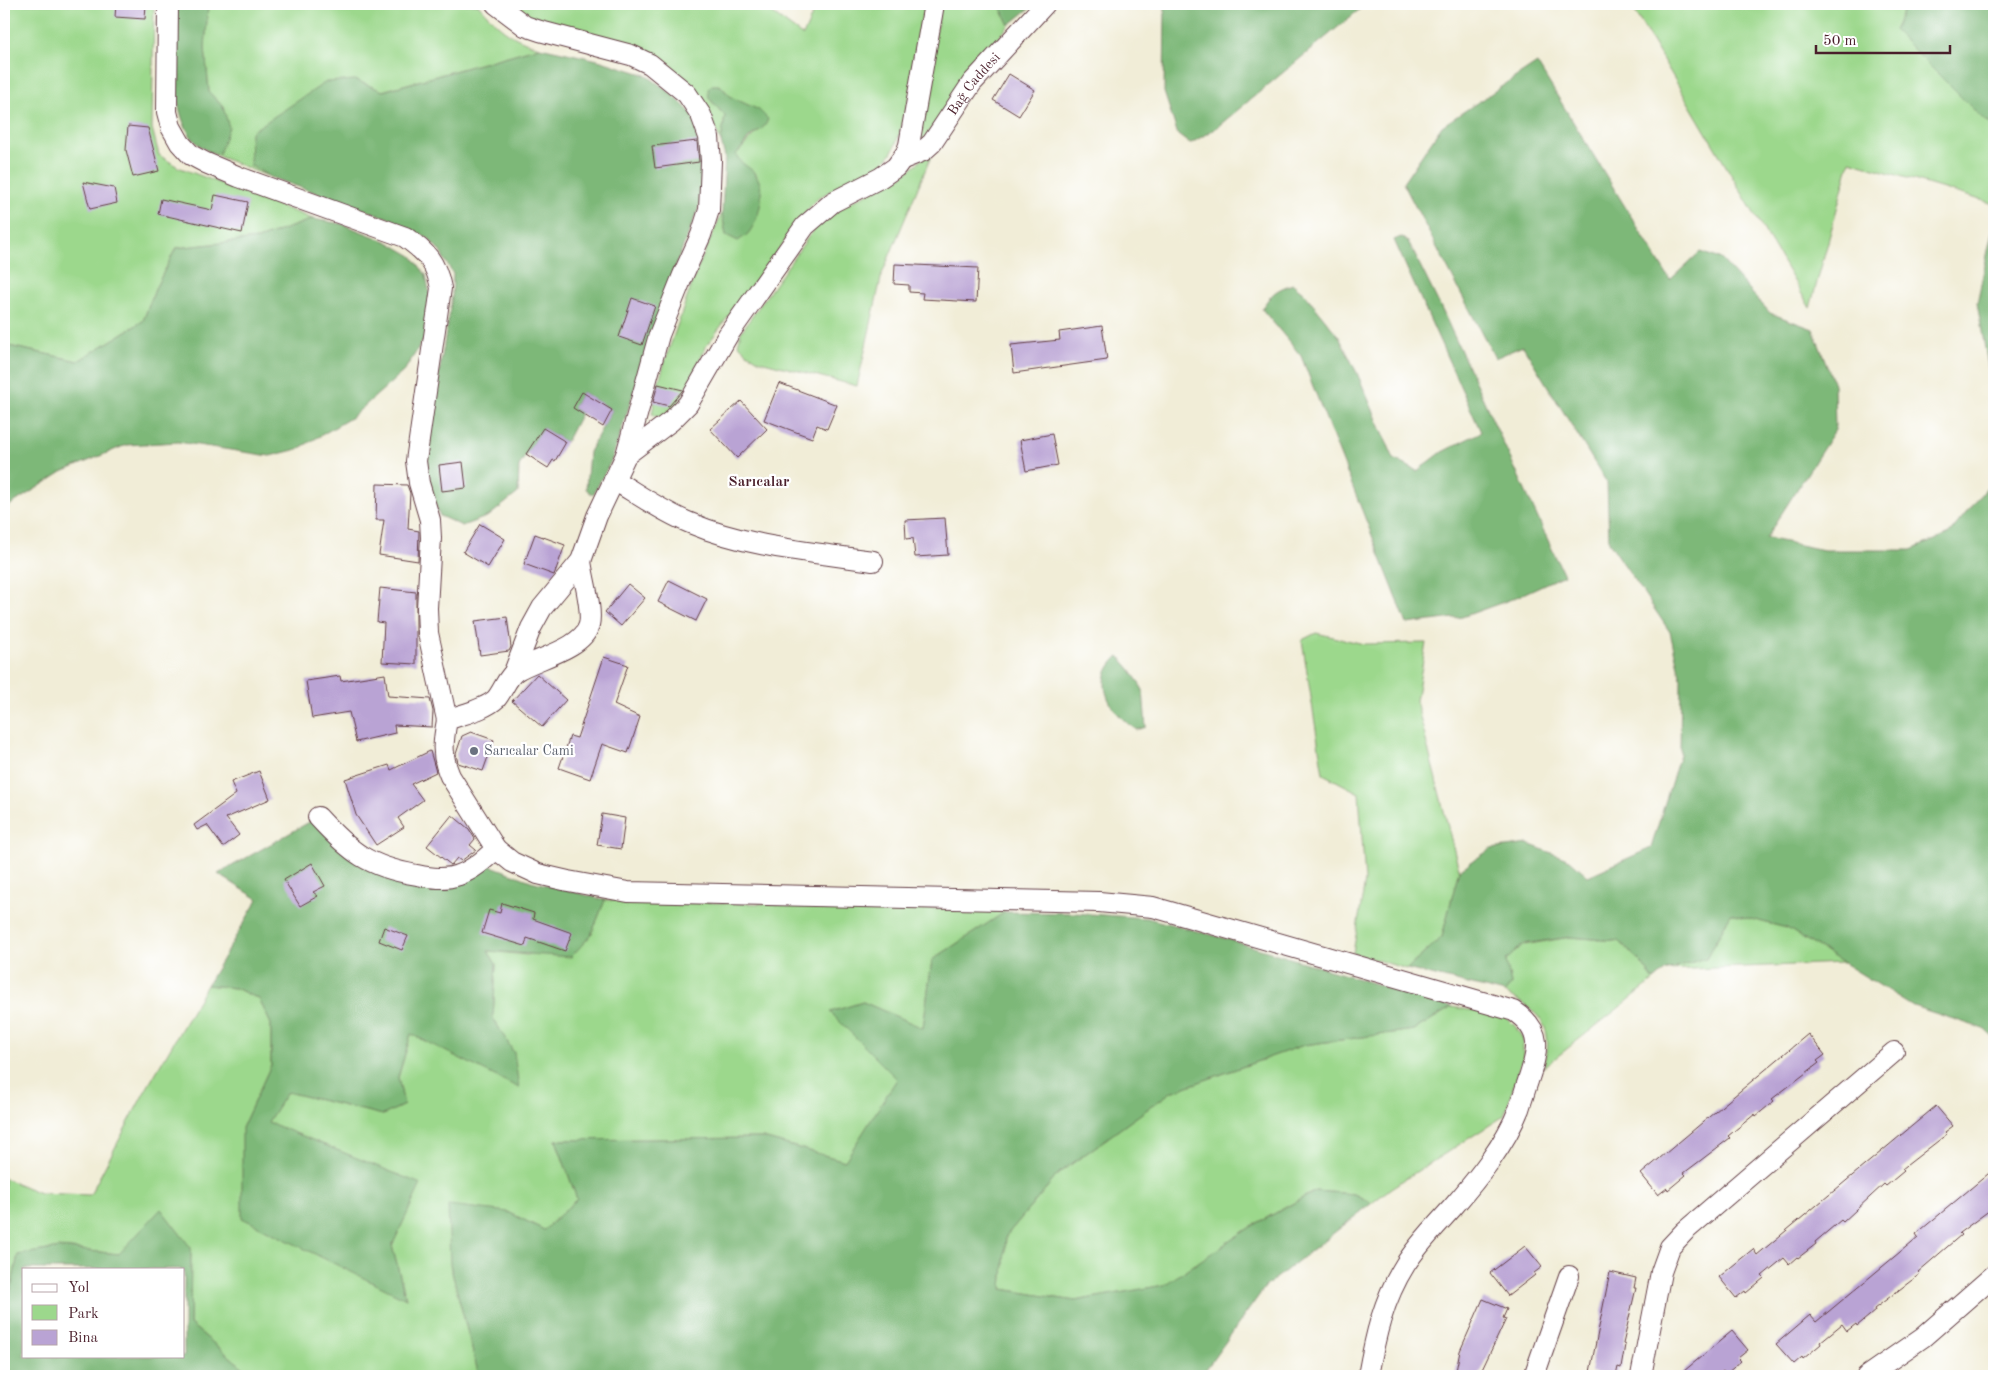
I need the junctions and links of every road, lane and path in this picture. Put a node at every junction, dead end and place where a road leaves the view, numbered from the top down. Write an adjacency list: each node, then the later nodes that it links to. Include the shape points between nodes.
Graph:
1 (168, 4): 11 (street, via 167,112 171,127 191,155 239,177 405,237 432,261 438,274 440,288 416,461 430,520 428,633)
2 (496, 4): 6 (street, via 525,26 631,54 650,64 687,94 701,115 709,137 709,210 659,335)
3 (934, 4): 5 (street, via 909,145)
4 (1045, 4): 5 (street, Bağ Caddesi, via 972,83 932,143)
5 (903, 159): 6 (street, Bağ Caddesi, via 880,178 833,202 805,226 728,335 688,404 672,421)
6 (626, 455): 7 (street)
7 (614, 480): 8 (street, via 596,516); 9 (street, via 690,523 736,538)
8 (580, 561): 10 (street, via 542,608); 10 (street, via 590,614 586,632 554,654)
9 (873, 561)
10 (514, 672): 11 (street, via 494,700)
11 (447, 720): 13 (street, via 442,754 444,764)
12 (318, 817): 13 (street, via 360,857 402,873 437,878 453,876 471,869)
13 (496, 849): 17 (street, via 512,862 538,874 628,892 1099,902 1153,907 1514,1011 1524,1017 1536,1036 1537,1047 1518,1110 1483,1168 1404,1266 1380,1317)
14 (1894, 1052): 19 (street, via 1670,1247 1661,1272)
15 (1994, 1275): 20 (street, via 1923,1337)
16 (1569, 1276): 18 (street)
17 (1368, 1376)
18 (1534, 1376)
19 (1641, 1376)
20 (1866, 1376)

